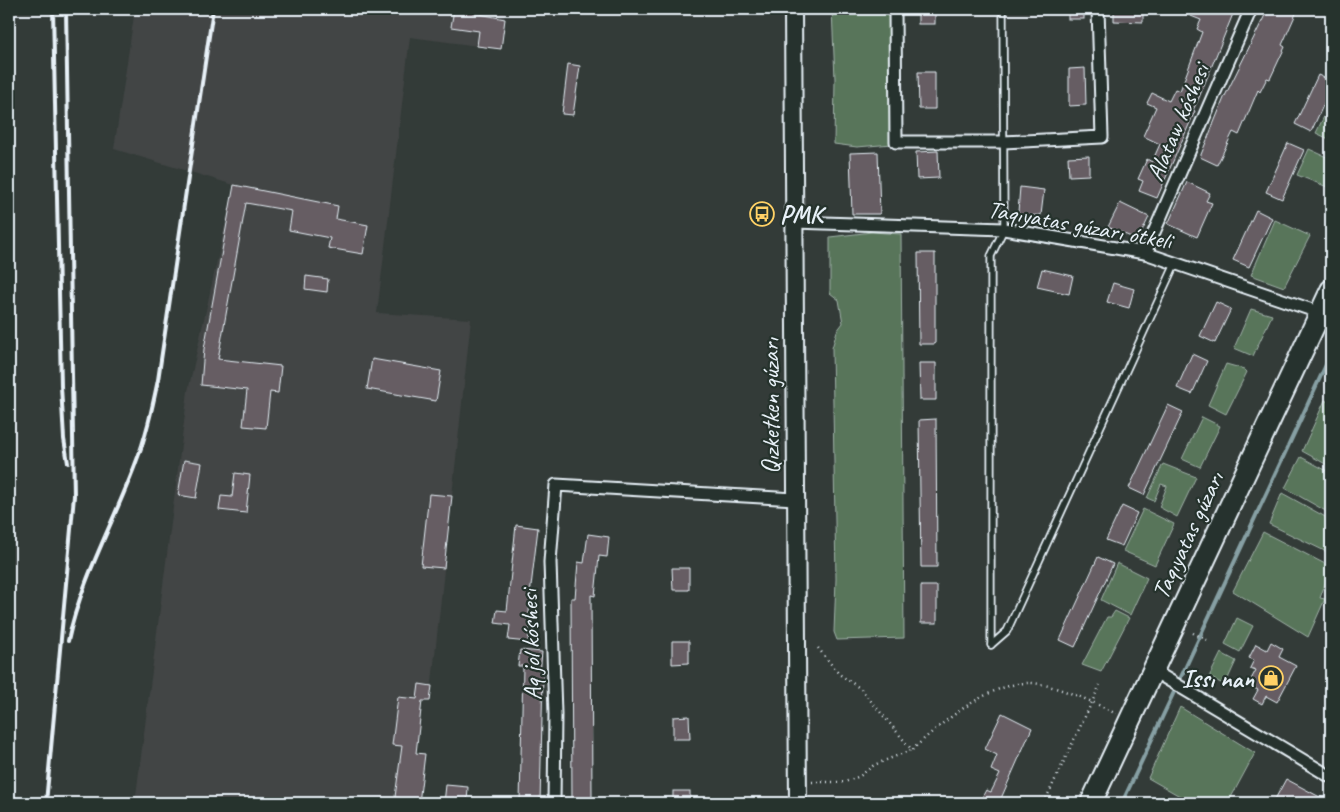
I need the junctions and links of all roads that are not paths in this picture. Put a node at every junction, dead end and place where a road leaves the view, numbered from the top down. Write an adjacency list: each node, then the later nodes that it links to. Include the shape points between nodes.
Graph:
1 (793, 9): 7 (street, Qızketken gúzarı)
2 (895, 9): 6 (street, via 896,142)
3 (1002, 9): 6 (lane)
4 (1098, 9): 6 (street, via 1102,137)
5 (1251, 9): 9 (street, Alataw kóshesi)
6 (1003, 142): 8 (lane)
7 (794, 222): 8 (street, Taqıyatas gúzarı ótkeli); 13 (street, Qızketken gúzarı)
8 (1004, 229): 9 (street, Taqıyatas gúzarı ótkeli); 10 (lane, via 991,256 992,645 1007,630)
9 (1145, 253): 10 (street, Taqıyatas gúzarı ótkeli)
10 (1175, 264): 12 (street, Taqıyatas gúzarı ótkeli)
11 (1331, 290): 12 (highway, Taqıyatas gúzarı)
12 (1321, 313): 14 (highway, Taqıyatas gúzarı)
13 (796, 499): 16 (street, Aq jol kóshesi, via 556,485 550,562); 17 (street, Qızketken gúzarı)
14 (1152, 670): 15 (street); 18 (highway, Taqıyatas gúzarı)
15 (1331, 777)
16 (554, 803)
17 (798, 803)
18 (1091, 803)

